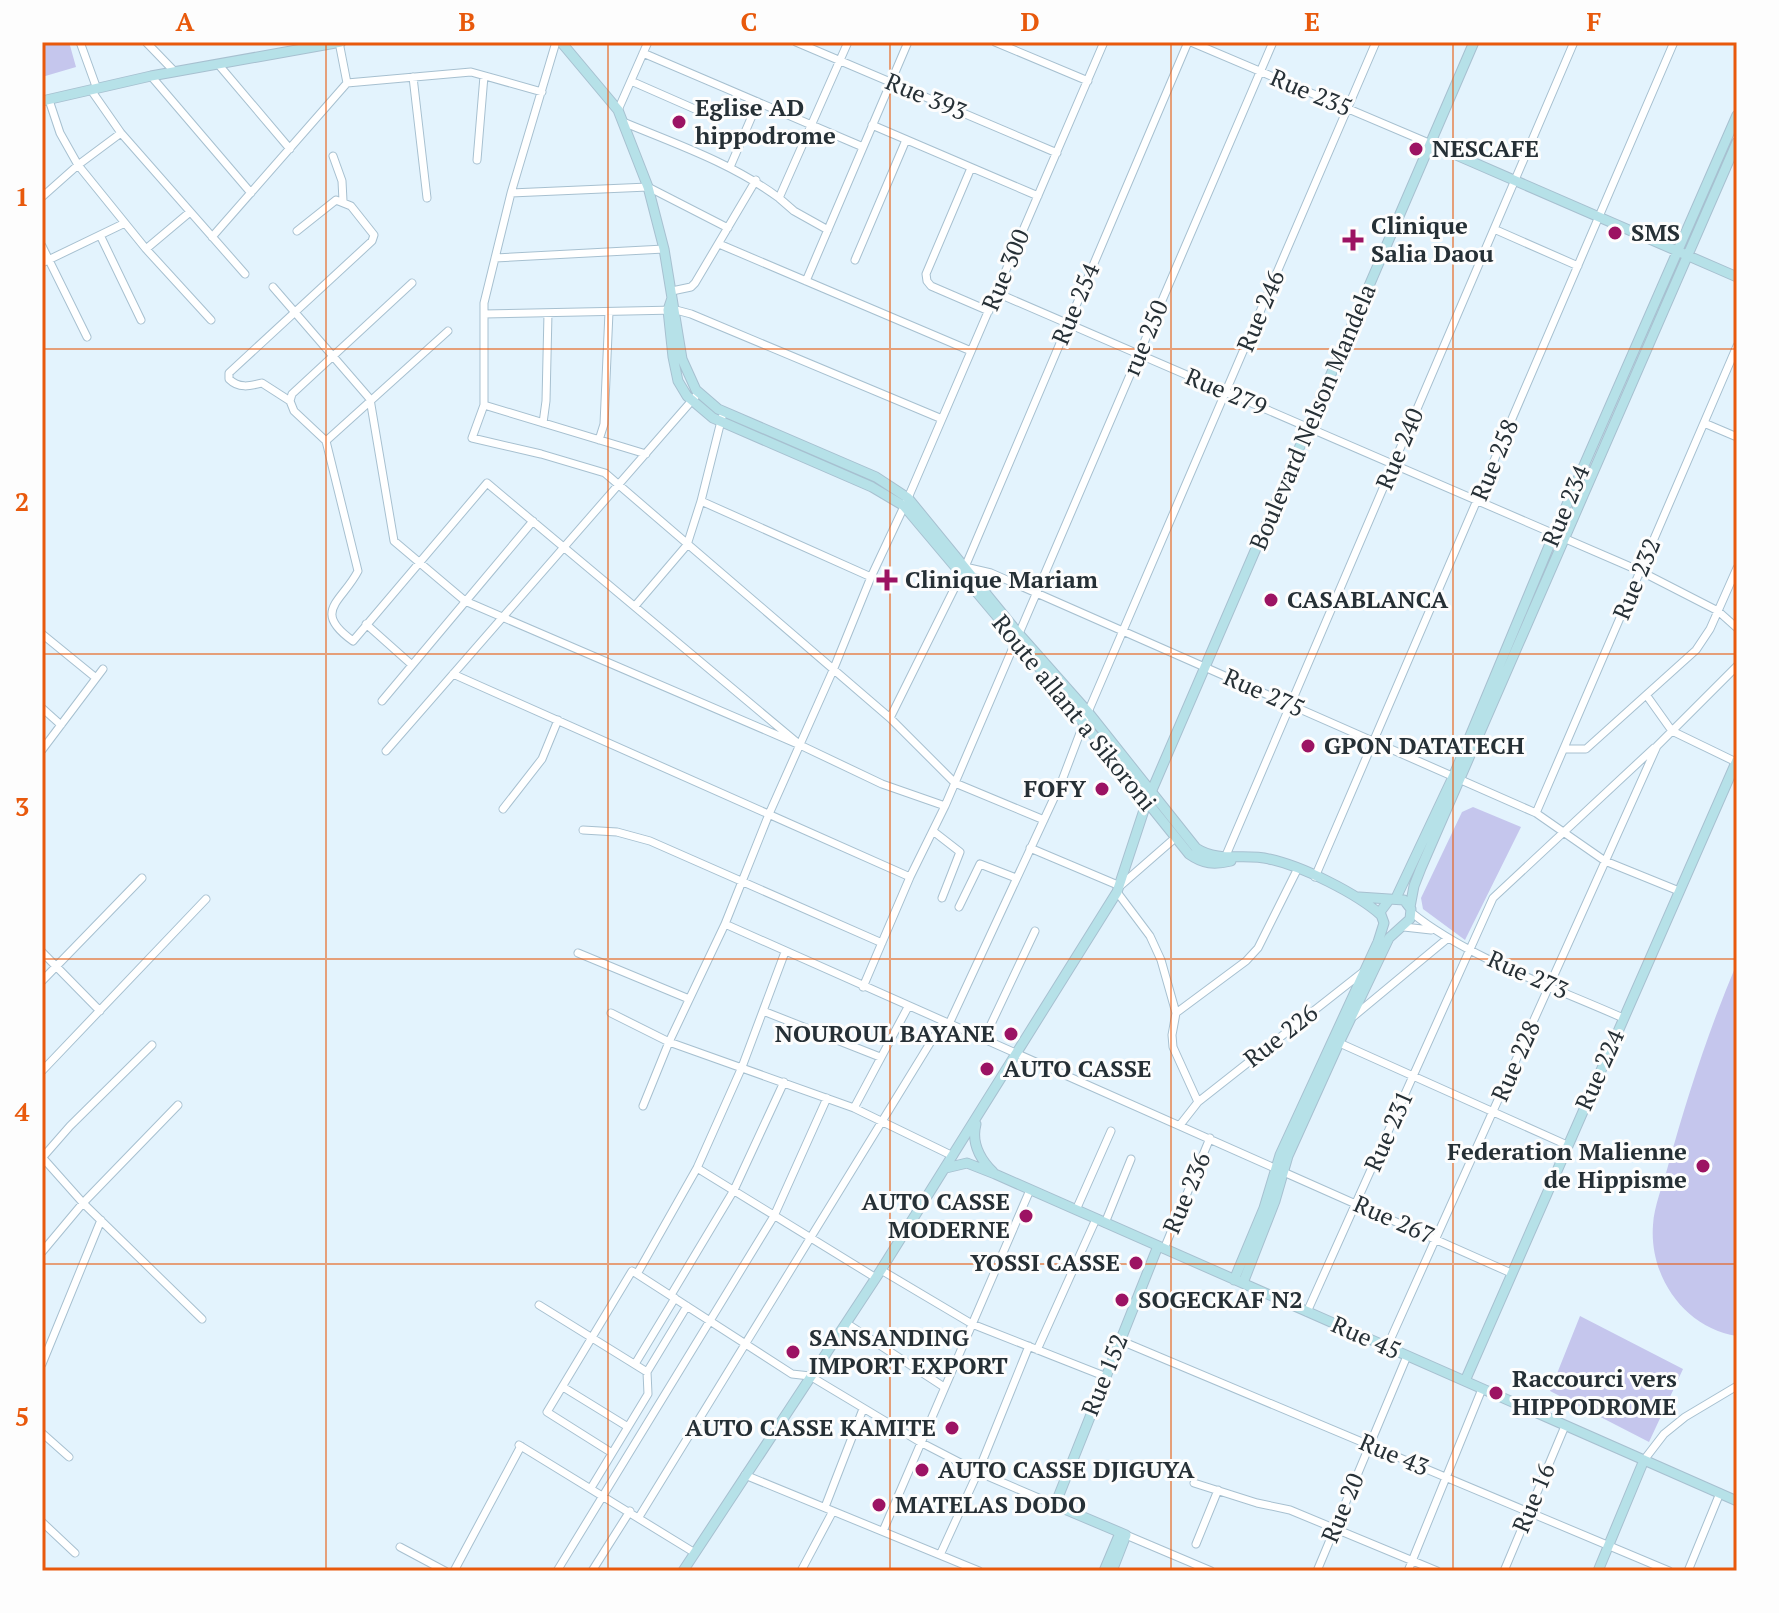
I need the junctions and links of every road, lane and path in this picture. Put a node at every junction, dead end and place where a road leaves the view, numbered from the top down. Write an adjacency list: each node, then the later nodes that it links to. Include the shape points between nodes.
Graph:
1 (80, 42): 30 (street)
2 (146, 42): 22 (street)
3 (340, 42): 17 (street); 29 (street)
4 (558, 42): 31 (street); 35 (street)
5 (648, 42): 18 (street)
6 (796, 42): 19 (street, Rue 393)
7 (848, 42): 19 (street)
8 (908, 42): 28 (street)
9 (995, 42): 27 (street)
10 (1104, 42): 27 (street, Rue 300)
11 (1190, 42): 21 (street, Rue 235); 96 (street, Rue 254)
12 (1273, 42): 21 (street, rue 250)
13 (1376, 42): 34 (street, Rue 246)
14 (1474, 42): 44 (street, Boulevard Nelson Mandela)
15 (1574, 42): 54 (street, Rue 240)
16 (1674, 42): 64 (street, Rue 258)
17 (296, 46): 20 (street)
18 (643, 53): 26 (street); 33 (street)
19 (840, 61): 28 (street, Rue 393); 39 (street)
20 (218, 64): 22 (street); 46 (street)
21 (1260, 71): 34 (street, Rue 235); 101 (street, rue 250)
22 (175, 72): 23 (street)
23 (151, 76): 30 (street); 56 (street)
24 (484, 76): 25 (street, via 471,72); 31 (street); 49 (street)
25 (413, 77): 29 (street); 60 (street)
26 (631, 81): 35 (street); 36 (street)
27 (1088, 81): 47 (street, Rue 300)
28 (891, 82): 40 (street); 47 (street, Rue 393)
29 (347, 83): 46 (street)
30 (94, 89): 32 (street); 41 (street)
31 (542, 92): 57 (street)
32 (45, 100): 50 (street)
33 (758, 102): 39 (street); 51 (street)
34 (1348, 109): 44 (street, Rue 235); 103 (street, Rue 246)
35 (618, 110): 38 (street)
36 (697, 110)
37 (1737, 115): 76 (street, Rue 234)
38 (623, 122): 51 (street); 55 (street)
39 (812, 125): 45 (street); 61 (street)
40 (872, 125): 42 (street); 45 (street)
41 (121, 133): 50 (street); 63 (street)
42 (906, 140): 52 (street); 78 (street)
43 (1737, 142): 76 (street, Rue 234)
44 (1431, 144): 54 (street); 113 (street, Boulevard Nelson Mandela)
45 (863, 147): 68 (street)
46 (290, 149): 56 (street)
47 (1057, 153): 58 (street, Rue 300)
48 (333, 156): 62 (street)
49 (477, 160)
50 (78, 165): 59 (street); 65 (street)
51 (730, 167): 53 (street)
52 (971, 168): 58 (street); 89 (street, via 926,274 931,286)
53 (756, 180): 61 (street); 66 (street)
54 (1515, 181): 64 (street); 67 (street, Rue 240)
55 (648, 187): 57 (street); 66 (street); 75 (street)
56 (251, 193): 71 (street)
57 (511, 193): 77 (street)
58 (1038, 196): 87 (street, Rue 300)
59 (42, 197)
60 (427, 198)
61 (779, 198): 68 (street)
62 (343, 201): 69 (street, via 326,205); 90 (street, via 374,235 372,241)
63 (190, 212): 71 (street); 74 (street)
64 (1599, 217): 76 (street); 80 (street, Rue 258)
65 (125, 223): 70 (street); 74 (street)
66 (728, 228): 72 (street)
67 (1494, 229): 80 (street); 118 (street, Rue 240)
68 (828, 230): 83 (street)
69 (297, 231)
70 (100, 235): 79 (street); 94 (street)
71 (212, 237): 81 (street)
72 (719, 244): 83 (street); 86 (street, via 691,287)
73 (42, 246): 79 (street)
74 (146, 249): 95 (street)
75 (664, 249): 77 (street); 86 (street)
76 (1682, 254): 82 (street); 124 (street, Rue 234); 125 (street, Rue 234)
77 (495, 258): 93 (street)
78 (855, 260)
79 (45, 261): 98 (street)
80 (1578, 266): 121 (street, Rue 258)
81 (245, 274)
82 (1737, 277)
83 (806, 281): 100 (street)
84 (412, 283): 102 (street)
85 (273, 287): 90 (street)
86 (673, 293): 88 (street)
87 (997, 293): 89 (street, Rue 300); 96 (street, Rue 279)
88 (672, 310): 91 (street); 104 (street); 109 (street)
89 (989, 311): 100 (street, Rue 300)
90 (294, 312): 102 (street); 106 (street, via 229,373 233,383 262,383)
91 (609, 312): 92 (street); 115 (street)
92 (548, 313): 93 (street); 111 (street)
93 (484, 314): 107 (street)
94 (141, 320)
95 (211, 320)
96 (1068, 324): 101 (street, Rue 279); 130 (street, Rue 254)
97 (448, 331): 105 (street)
98 (87, 337)
99 (1737, 346): 112 (street, Rue 232)
100 (971, 351): 109 (street, Rue 300)
101 (1139, 355): 103 (street, Rue 279); 133 (street, rue 250)
102 (333, 356): 105 (street); 106 (street)
103 (1226, 392): 113 (street, Rue 279); 140 (street, Rue 246)
104 (696, 396): 108 (street); 110 (street); 117 (street)
105 (370, 399): 116 (street); 128 (street, via 394,541)
106 (290, 401): 116 (street)
107 (484, 405): 111 (street); 119 (street, via 472,438 605,473)
108 (723, 411): 110 (street); 122 (street, via 876,477)
109 (942, 419): 122 (street, Rue 300)
110 (720, 422): 120 (street); 122 (street)
111 (543, 423): 115 (street)
112 (1704, 423): 114 (street); 131 (street, Rue 232)
113 (1309, 428): 118 (street, Rue 279); 146 (street, Boulevard Nelson Mandela)
114 (1737, 437)
115 (599, 440): 117 (street)
116 (326, 441): 138 (street, via 358,571 330,616 353,641)
117 (646, 454): 119 (street)
118 (1393, 464): 121 (street, Rue 279); 152 (street, Rue 240)
119 (618, 485): 126 (street); 127 (street)
120 (701, 501): 126 (street); 132 (street)
121 (1477, 501): 124 (street, Rue 279); 160 (street, Rue 258)
122 (906, 502): 130 (street); 132 (street, Rue 300)
123 (533, 521): 127 (street); 128 (street, via 487,483); 134 (street)
124 (1554, 534): 125 (street, Rue 279); 167 (street, Rue 234)
125 (1565, 538): 131 (street, Rue 279); 167 (street, Rue 234)
126 (687, 545): 135 (street); 145 (street)
127 (564, 547): 135 (street); 137 (street)
128 (419, 562): 134 (street); 138 (street)
129 (1737, 568): 136 (street)
130 (963, 570): 133 (street, Rue 275, via 991,573); 142 (street); 155 (street, Rue 254)
131 (1640, 571): 136 (street, Rue 279); 163 (street, Rue 232)
132 (871, 577): 145 (street, Rue 300)
133 (1036, 593): 140 (street, Rue 275); 142 (street, rue 250)
134 (465, 601): 137 (street); 143 (street)
135 (635, 606): 161 (street)
136 (1718, 611): 139 (street, Rue 279); 150 (street, via 1696,650)
137 (502, 617): 148 (street); 161 (street)
138 (366, 624): 143 (street)
139 (1737, 628)
140 (1123, 631): 146 (street, Rue 275); 154 (street, Rue 246)
141 (42, 634): 149 (street)
142 (1017, 636): 154 (street); 158 (street, Route allant a Sikoroni); 168 (street, rue 250)
143 (412, 665): 151 (street)
144 (1737, 666): 159 (street, Rue 228)
145 (834, 668): 155 (street); 161 (street, Rue 300)
146 (1205, 668): 152 (street, Rue 275); 169 (street, Boulevard Nelson Mandela)
147 (103, 669): 149 (street)
148 (453, 674): 156 (street); 165 (street)
149 (96, 678): 157 (street)
150 (1647, 696): 159 (street); 163 (street, via 1586,749)
151 (382, 701)
152 (1290, 705): 160 (street, Rue 275); 181 (street, Rue 240)
153 (42, 708): 157 (street)
154 (1088, 712): 158 (street, Rue 246); 169 (street)
155 (890, 718): 168 (street)
156 (558, 720): 172 (street, via 542,759); 174 (street)
157 (61, 725): 164 (street)
158 (1084, 725): 170 (street, Route allant a Sikoroni); 175 (street, Rue 246)
159 (1672, 731): 162 (street, Rue 228); 166 (street)
160 (1374, 742): 167 (street, Rue 275); 185 (street, Rue 258)
161 (800, 745): 171 (street, via 882,784); 174 (street, Rue 300)
162 (1657, 746): 178 (street, Rue 231); 182 (street, Rue 228)
163 (1564, 749): 173 (street, Rue 232)
164 (42, 750)
165 (386, 751)
166 (1736, 761): 190 (street, Rue 224)
167 (1457, 778): 173 (street, Rue 275); 194 (street, Rue 234); 196 (street, Rue 234, via 1414,886)
168 (955, 783): 171 (street, rue 250); 175 (street)
169 (1151, 792): 170 (street, Boulevard Nelson Mandela); 181 (street, via 1196,848)
170 (1146, 804): 179 (street, Route allant a Sikoroni); 189 (street, Boulevard Nelson Mandela)
171 (945, 806): 177 (street, rue 250)
172 (503, 809)
173 (1536, 813): 178 (street, Rue 275)
174 (769, 814): 184 (street); 188 (street, Rue 300)
175 (1044, 820): 180 (street, Rue 246)
176 (583, 830): 188 (street, via 650,841)
177 (933, 831): 184 (street, rue 250); 192 (street, via 960,852)
178 (1563, 833): 182 (street); 204 (street, Rue 231, via 1493,898)
179 (1175, 838): 181 (street, Route allant a Sikoroni, via 1200,862); 189 (street)
180 (1030, 848): 187 (street, Rue 246); 189 (street)
181 (1224, 860): 183 (street, via 1271,859)
182 (1605, 861): 190 (street); 211 (street, Rue 228)
183 (1297, 870): 185 (street); 218 (street, via 1258,948)
184 (910, 877): 203 (street, rue 250)
185 (1315, 877): 191 (street)
186 (142, 878): 208 (street)
187 (1016, 878): 195 (street, via 980,864); 221 (street, Rue 246)
188 (742, 882): 198 (street, Rue 300); 203 (street)
189 (1118, 889): 218 (street, via 1150,936); 226 (street, Boulevard Nelson Mandela)
190 (1679, 891): 220 (street, Rue 224)
191 (1359, 897): 194 (street); 197 (street)
192 (942, 898)
193 (206, 899): 215 (street)
194 (1393, 899): 196 (street, via 1404,900); 197 (street, via 1383,905)
195 (959, 907)
196 (1411, 910): 199 (street, via 1409,922); 200 (street, Rue 273)
197 (1382, 919): 199 (street); 209 (street)
198 (725, 924): 206 (street, Rue 267); 213 (street, Rue 300)
199 (1400, 928): 200 (street, Rue 273); 219 (street, via 1385,947)
200 (1433, 930): 202 (street, Rue 273)
201 (1035, 931): 222 (street)
202 (1448, 938): 204 (street, Rue 273); 219 (street)
203 (882, 943): 212 (street, rue 250)
204 (1470, 949): 211 (street, Rue 273); 230 (street, Rue 231)
205 (42, 952): 208 (street)
206 (785, 952): 212 (street, Rue 267); 216 (street)
207 (578, 953): 213 (street)
208 (56, 966): 210 (street); 215 (street)
209 (1364, 971): 224 (street); 233 (street, Rue 226)
210 (42, 981)
211 (1550, 985): 220 (street, Rue 273); 237 (street, Rue 228)
212 (863, 987): 214 (street, Rue 267)
213 (689, 999): 223 (street, Rue 300)
214 (908, 1007): 221 (street, Rue 267); 227 (street)
215 (100, 1011): 229 (street)
216 (763, 1011): 227 (street); 228 (street)
217 (611, 1013): 223 (street)
218 (1176, 1013): 233 (street, via 1173,1047)
219 (1351, 1018): 224 (street)
220 (1623, 1018): 243 (street, Rue 224)
221 (946, 1023): 222 (street, Rue 267); 239 (street, Rue 246)
222 (984, 1039): 226 (street, Rue 267)
223 (669, 1042): 228 (street); 235 (street, Rue 300)
224 (1336, 1042): 230 (street); 249 (street)
225 (152, 1045): 245 (street)
226 (1017, 1052): 238 (street, Boulevard Nelson Mandela); 240 (street, Rue 267)
227 (880, 1057): 236 (street)
228 (742, 1067): 231 (street); 247 (street)
229 (42, 1071)
230 (1413, 1076): 237 (street); 254 (street, Rue 231)
231 (784, 1082): 232 (street); 251 (street)
232 (827, 1098): 236 (street); 256 (street)
233 (1198, 1102): 240 (street, Rue 226)
234 (178, 1105): 253 (street)
235 (643, 1106)
236 (854, 1108): 239 (street)
237 (1493, 1112): 243 (street); 260 (street, Rue 228)
238 (978, 1118): 244 (street, Boulevard Nelson Mandela); 250 (street, via 976,1147)
239 (881, 1122): 244 (street); 259 (street, Rue 246)
240 (1180, 1125): 242 (street, Rue 267)
241 (1111, 1131): 255 (street)
242 (1210, 1138): 249 (street, Rue 267); 261 (street, Rue 236)
243 (1567, 1145): 263 (street, Rue 224)
244 (953, 1156): 248 (street, Boulevard Nelson Mandela)
245 (42, 1157): 253 (street)
246 (1131, 1159): 258 (street)
247 (697, 1168): 251 (street); 264 (street)
248 (946, 1168): 250 (street, Rue 45, via 967,1163); 265 (street, Boulevard Nelson Mandela)
249 (1280, 1170): 254 (street, Rue 267); 266 (street, via 1275,1201)
250 (995, 1174): 252 (street, Rue 45)
251 (734, 1190): 256 (street); 267 (street)
252 (1030, 1190): 255 (street, Rue 45); 274 (street)
253 (83, 1203): 257 (street); 262 (street)
254 (1356, 1204): 260 (street, Rue 267); 270 (street, Rue 231)
255 (1076, 1210): 258 (street, Rue 45)
256 (774, 1216): 259 (street); 272 (street)
257 (101, 1220): 271 (street); 281 (street)
258 (1101, 1221): 261 (street, Rue 45); 279 (street)
259 (810, 1238): 265 (street); 277 (street, Rue 246)
260 (1435, 1239): 263 (street, Rue 267); 278 (street, Rue 228)
261 (1161, 1247): 266 (street, Rue 45); 276 (street, Rue 152)
262 (42, 1252)
263 (1511, 1273): 286 (street, Rue 224)
264 (637, 1274): 267 (street); 275 (street, via 632,1271)
265 (879, 1274): 273 (street, Boulevard Nelson Mandela); 274 (street)
266 (1238, 1282): 270 (street, Rue 45)
267 (673, 1297): 269 (street); 282 (street)
268 (539, 1305): 275 (street)
269 (687, 1306): 272 (street); 283 (street)
270 (1307, 1312): 278 (street, Rue 45)
271 (202, 1319)
272 (710, 1320): 277 (street); 307 (street)
273 (846, 1323): 284 (street, Boulevard Nelson Mandela); 289 (street)
274 (972, 1324): 279 (street); 289 (street)
275 (592, 1338): 282 (street); 288 (street)
276 (1119, 1340): 285 (street, Rue 152); 296 (street, Rue 43)
277 (745, 1343): 284 (street, via 792,1374); 313 (street, Rue 246)
278 (1387, 1347): 280 (street, Rue 45)
279 (1033, 1348): 285 (street); 300 (street)
280 (1407, 1356): 286 (street, Rue 45); 296 (street, Rue 20)
281 (42, 1364)
282 (635, 1364): 283 (street)
283 (647, 1372): 293 (street, via 648,1394)
284 (810, 1376): 291 (street); 301 (street, Boulevard Nelson Mandela)
285 (1104, 1376): 309 (street, Rue 152)
286 (1465, 1381): 290 (street, Rue 45)
287 (1737, 1386): 299 (street, via 1685,1417)
288 (563, 1387): 293 (street); 297 (street, via 547,1412)
289 (944, 1387): 295 (street)
290 (1482, 1389): 292 (street, Rue 45); 302 (street)
291 (863, 1409): 295 (street); 310 (street)
292 (1565, 1426): 299 (street, Rue 45); 312 (street, Rue 16)
293 (628, 1427): 297 (street)
294 (42, 1433): 298 (street)
295 (920, 1442): 300 (street); 316 (street)
296 (1369, 1445): 302 (street, Rue 43); 315 (street, Rue 20)
297 (612, 1453): 304 (street)
298 (69, 1457)
299 (1644, 1460): 306 (street, Rue 45); 319 (street)
300 (978, 1472): 309 (street); 323 (street)
301 (745, 1475): 310 (street); 322 (street, Boulevard Nelson Mandela)
302 (1446, 1477): 312 (street, Rue 43); 324 (street)
303 (1194, 1483): 305 (street)
304 (591, 1488): 307 (street); 326 (street, via 520,1445)
305 (1218, 1490): 315 (street); 318 (street)
306 (1720, 1493): 308 (street, Rue 45); 341 (street)
307 (603, 1495): 311 (street); 327 (street)
308 (1737, 1501)
309 (1055, 1505): 317 (street)
310 (829, 1509): 316 (street); 330 (street)
311 (630, 1511): 313 (street); 328 (street)
312 (1529, 1512): 319 (street, Rue 43); 338 (street, Rue 16)
313 (639, 1517): 322 (street)
314 (42, 1522): 321 (street)
315 (1334, 1528): 324 (street); 335 (street, Rue 20)
316 (883, 1531): 323 (street)
317 (1123, 1534): 332 (street); 333 (street); 334 (street)
318 (1196, 1544)
319 (1608, 1545): 339 (street); 340 (street, Rue 43)
320 (400, 1547): 325 (street)
321 (75, 1553)
322 (695, 1553): 329 (street, Boulevard Nelson Mandela)
323 (940, 1555): 331 (street)
324 (1412, 1561): 336 (street); 337 (street)
325 (445, 1571)
326 (454, 1571)
327 (557, 1571)
328 (592, 1571)
329 (683, 1571)
330 (801, 1571)
331 (979, 1571)
332 (1104, 1571)
333 (1112, 1571)
334 (1211, 1571)
335 (1317, 1571)
336 (1408, 1571)
337 (1437, 1571)
338 (1504, 1571)
339 (1598, 1571)
340 (1669, 1571)
341 (1688, 1571)

